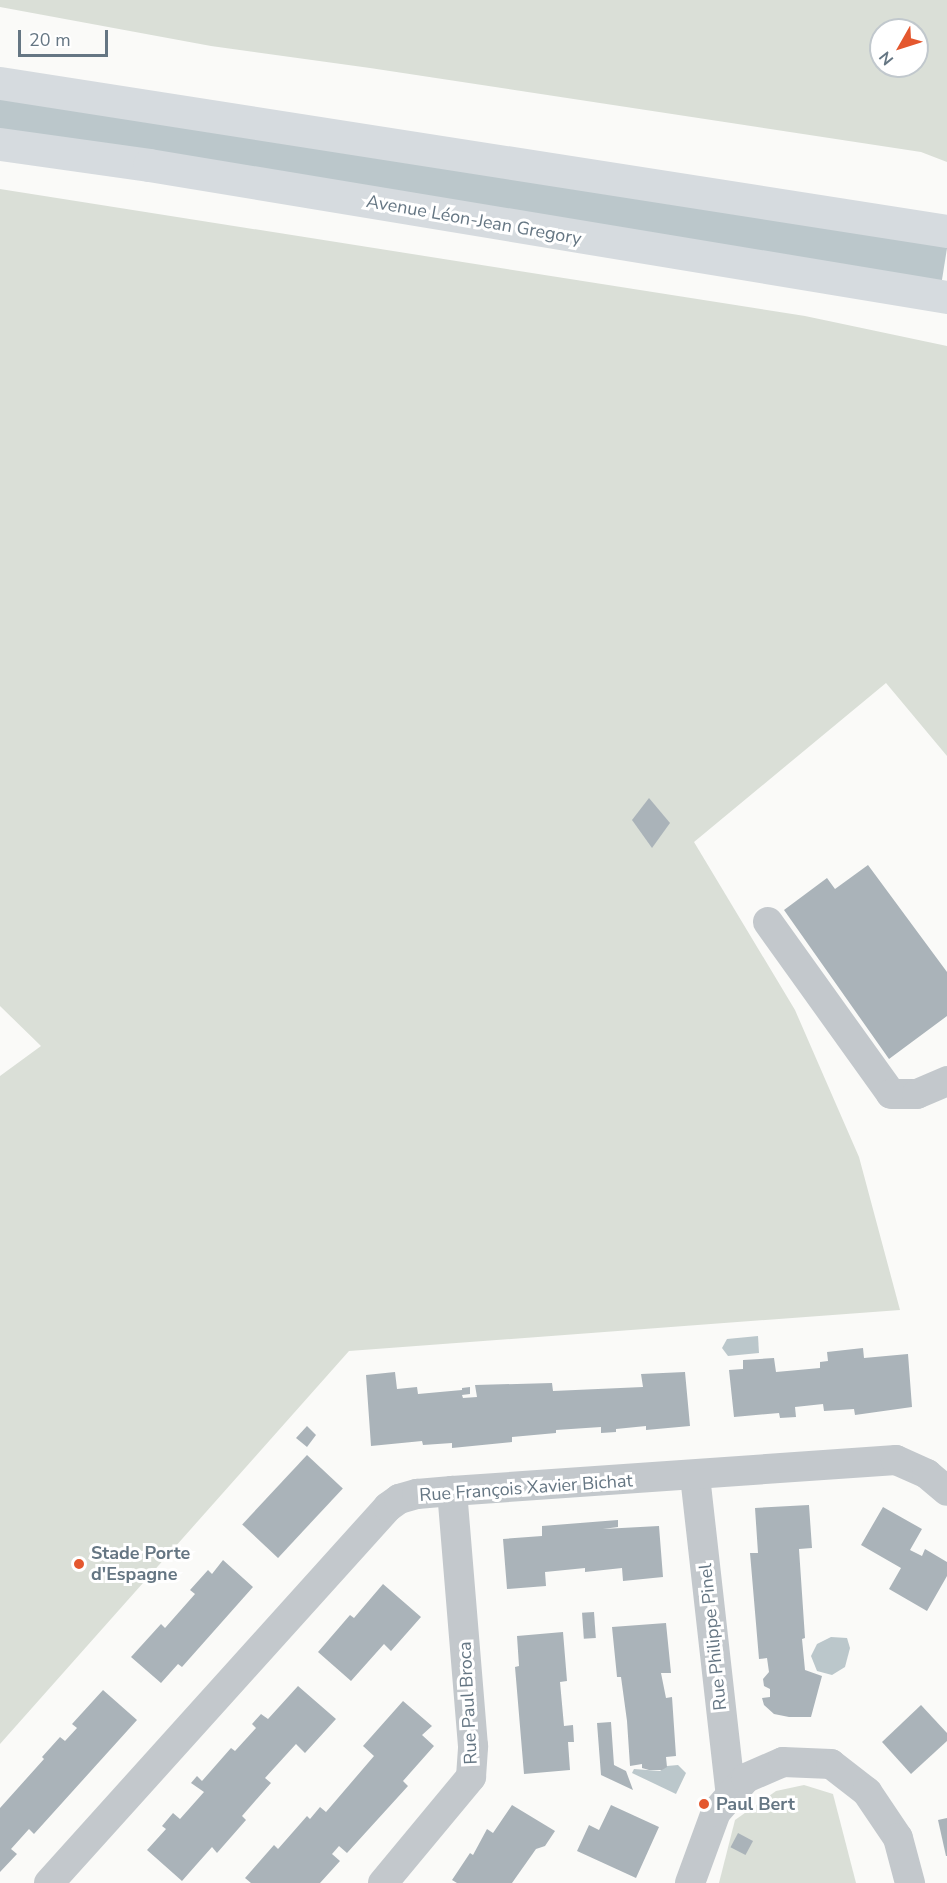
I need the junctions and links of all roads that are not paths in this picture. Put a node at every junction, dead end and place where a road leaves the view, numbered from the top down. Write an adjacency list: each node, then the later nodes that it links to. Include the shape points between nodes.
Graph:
1 (0, 83): 3 (street)
2 (0, 144): 4 (street, Avenue Léon-Jean Gregory, via 149,165)
3 (947, 231)
4 (947, 297)
5 (768, 922): 6 (street, via 891,1094 917,1094)
6 (947, 1081)
7 (695, 1476): 8 (street, Rue François Xavier Bichat); 9 (street, Rue François Xavier Bichat, via 896,1460 927,1474); 10 (street, Rue Philippe Pinel)
8 (452, 1491): 11 (street, Rue François Xavier Bichat, via 417,1494 388,1507); 12 (street, Rue Paul Broca, via 473,1746 471,1777)
9 (947, 1491)
10 (731, 1797): 13 (street, via 717,1812); 14 (street, via 746,1778 783,1762 831,1764 867,1792 898,1838)
11 (49, 1883)
12 (383, 1883)
13 (690, 1883)
14 (910, 1883)

